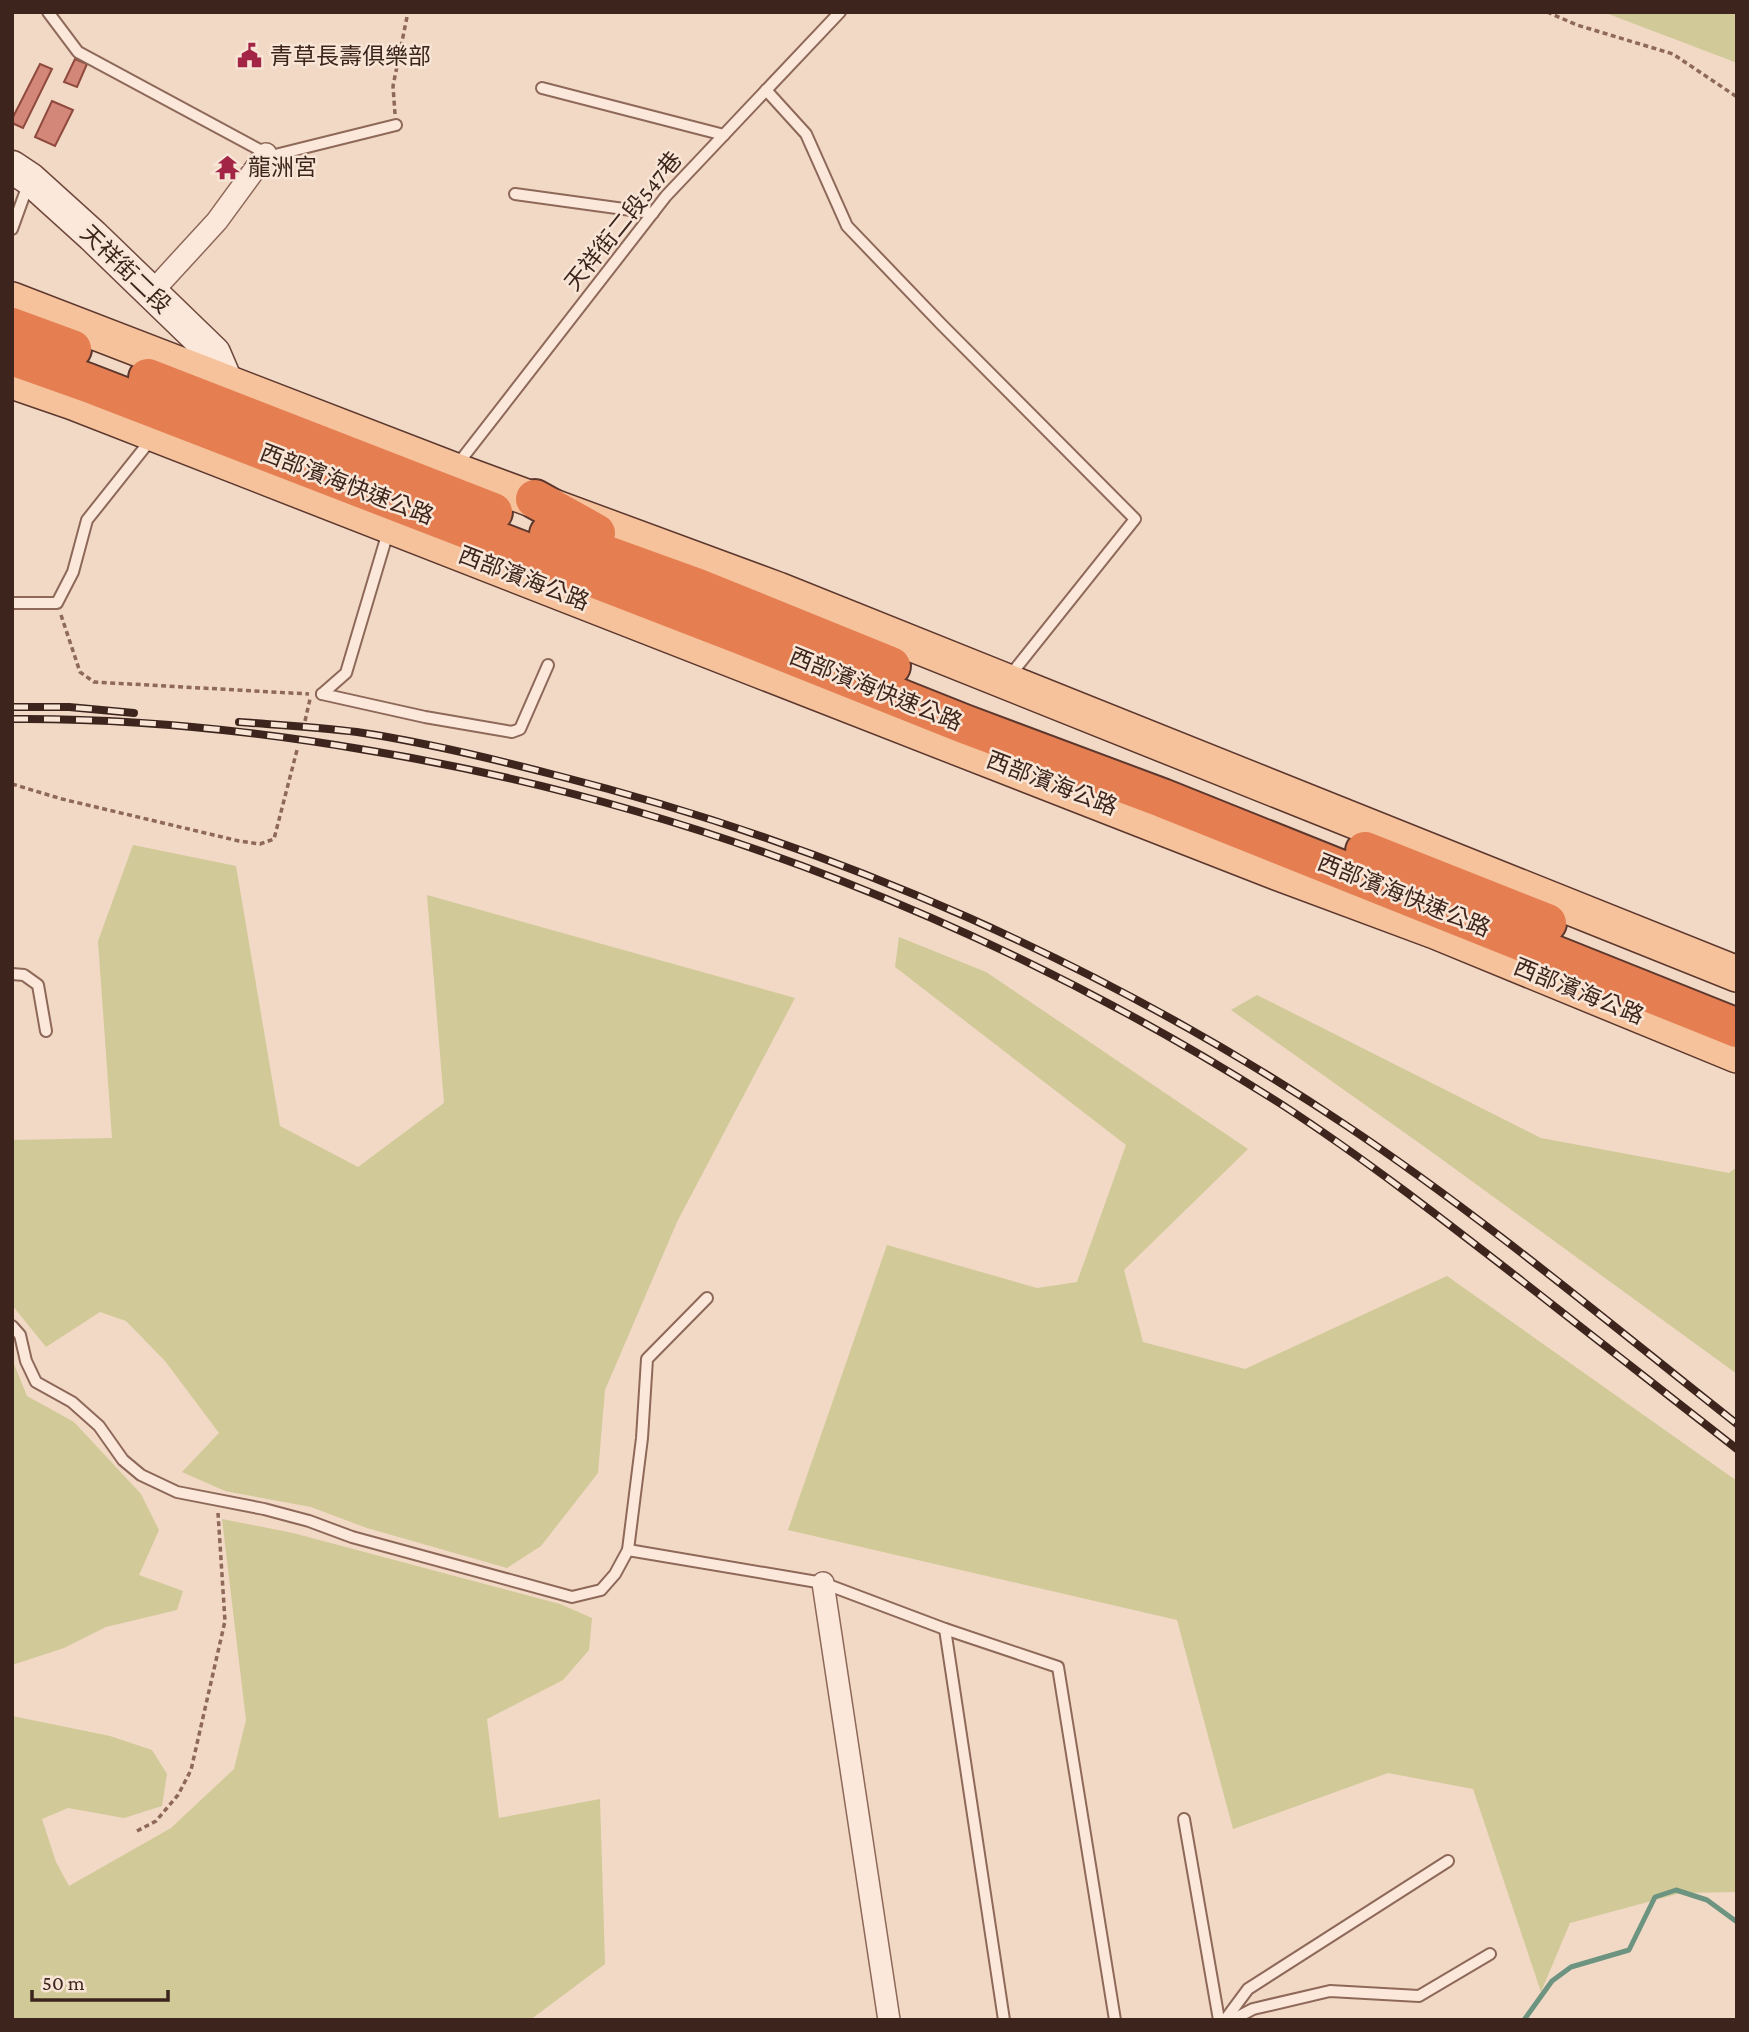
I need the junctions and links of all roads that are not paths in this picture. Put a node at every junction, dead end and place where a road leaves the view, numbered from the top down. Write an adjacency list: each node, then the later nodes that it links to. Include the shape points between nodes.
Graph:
1 (48, 12): 7 (lane, via 78,52)
2 (840, 12): 4 (lane, 天祥街二段547巷)
3 (542, 88): 6 (lane)
4 (766, 90): 6 (lane, 天祥街二段547巷); 25 (lane, via 806,134 847,226 1135,519)
5 (396, 125): 7 (lane)
6 (724, 135): 10 (lane, 天祥街二段547巷)
7 (266, 154): 12 (street, via 217,221)
8 (21, 173): 11 (lane); 12 (street, 天祥街二段)
9 (515, 194): 10 (lane)
10 (653, 213): 19 (lane, 天祥街二段547巷)
11 (12, 229)
12 (151, 293): 17 (street, 天祥街二段, via 214,353)
13 (12, 300): 17 (main road)
14 (12, 327): 22 (highway, 西部濱海快速公路)
15 (12, 356): 26 (highway, 西部濱海快速公路)
16 (12, 381): 18 (main road, 西部濱海公路)
17 (226, 381): 19 (main road)
18 (155, 435): 21 (main road, 西部濱海公路); 23 (lane, via 88,520 73,572 57,603)
19 (453, 470): 20 (main road)
20 (535, 499): 22 (highway); 25 (main road, via 778,590)
21 (390, 526): 24 (lane, via 346,673 322,694 512,733 520,729); 27 (main road, 西部濱海公路)
22 (696, 587): 30 (highway, 西部濱海快速公路)
23 (12, 603)
24 (548, 665)
25 (1004, 682): 29 (main road)
26 (1161, 798): 27 (highway); 31 (highway, 西部濱海快速公路)
27 (1436, 932): 33 (main road, 西部濱海公路)
28 (12, 974): 32 (lane, via 24,975 38,985)
29 (1737, 974)
30 (1737, 999)
31 (1737, 1028)
32 (46, 1031)
33 (1737, 1055)
34 (708, 1298): 36 (lane, via 647,1359)
35 (12, 1326): 36 (lane, via 20,1335 36,1382 72,1402 141,1475 177,1492 264,1509 572,1597 601,1590)
36 (628, 1550): 37 (lane)
37 (823, 1583): 38 (lane); 42 (street)
38 (945, 1629): 43 (lane); 44 (lane, via 1058,1667)
39 (1184, 1819): 45 (lane)
40 (1448, 1861): 46 (lane, via 1248,1989)
41 (1490, 1954): 47 (lane, via 1419,1996 1330,1991 1253,2009)
42 (890, 2020)
43 (1004, 2020)
44 (1115, 2020)
45 (1219, 2020)
46 (1225, 2020)
47 (1233, 2020)

